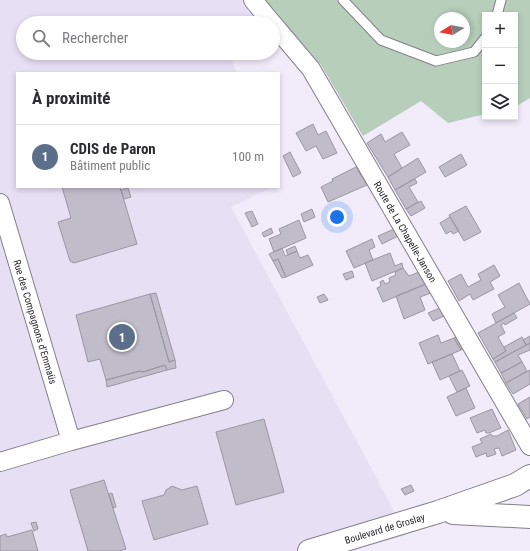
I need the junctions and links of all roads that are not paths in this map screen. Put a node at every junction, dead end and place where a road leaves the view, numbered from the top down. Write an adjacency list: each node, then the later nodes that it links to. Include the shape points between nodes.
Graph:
1 (253, 0): 5 (street, Route de La Chapelle-Janson)
2 (502, 0): 4 (lane)
3 (345, 1): 7 (lane, via 381,40 436,61 474,52)
4 (498, 12)
5 (267, 16)
6 (280, 31): 11 (street, Route de La Chapelle-Janson, via 312,69)
7 (482, 42)
8 (0, 203): 10 (street, Rue des Compagnons d'Emmaüs)
9 (224, 400): 10 (street)
10 (71, 441): 12 (street)
11 (530, 446)
12 (0, 462)
13 (530, 462): 14 (main road)
14 (530, 476): 15 (main road, Boulevard de Groslay, via 515,486)
15 (438, 512): 16 (main road, Boulevard de Groslay); 17 (main road, Boulevard de Groslay)
16 (530, 517)
17 (309, 551)

